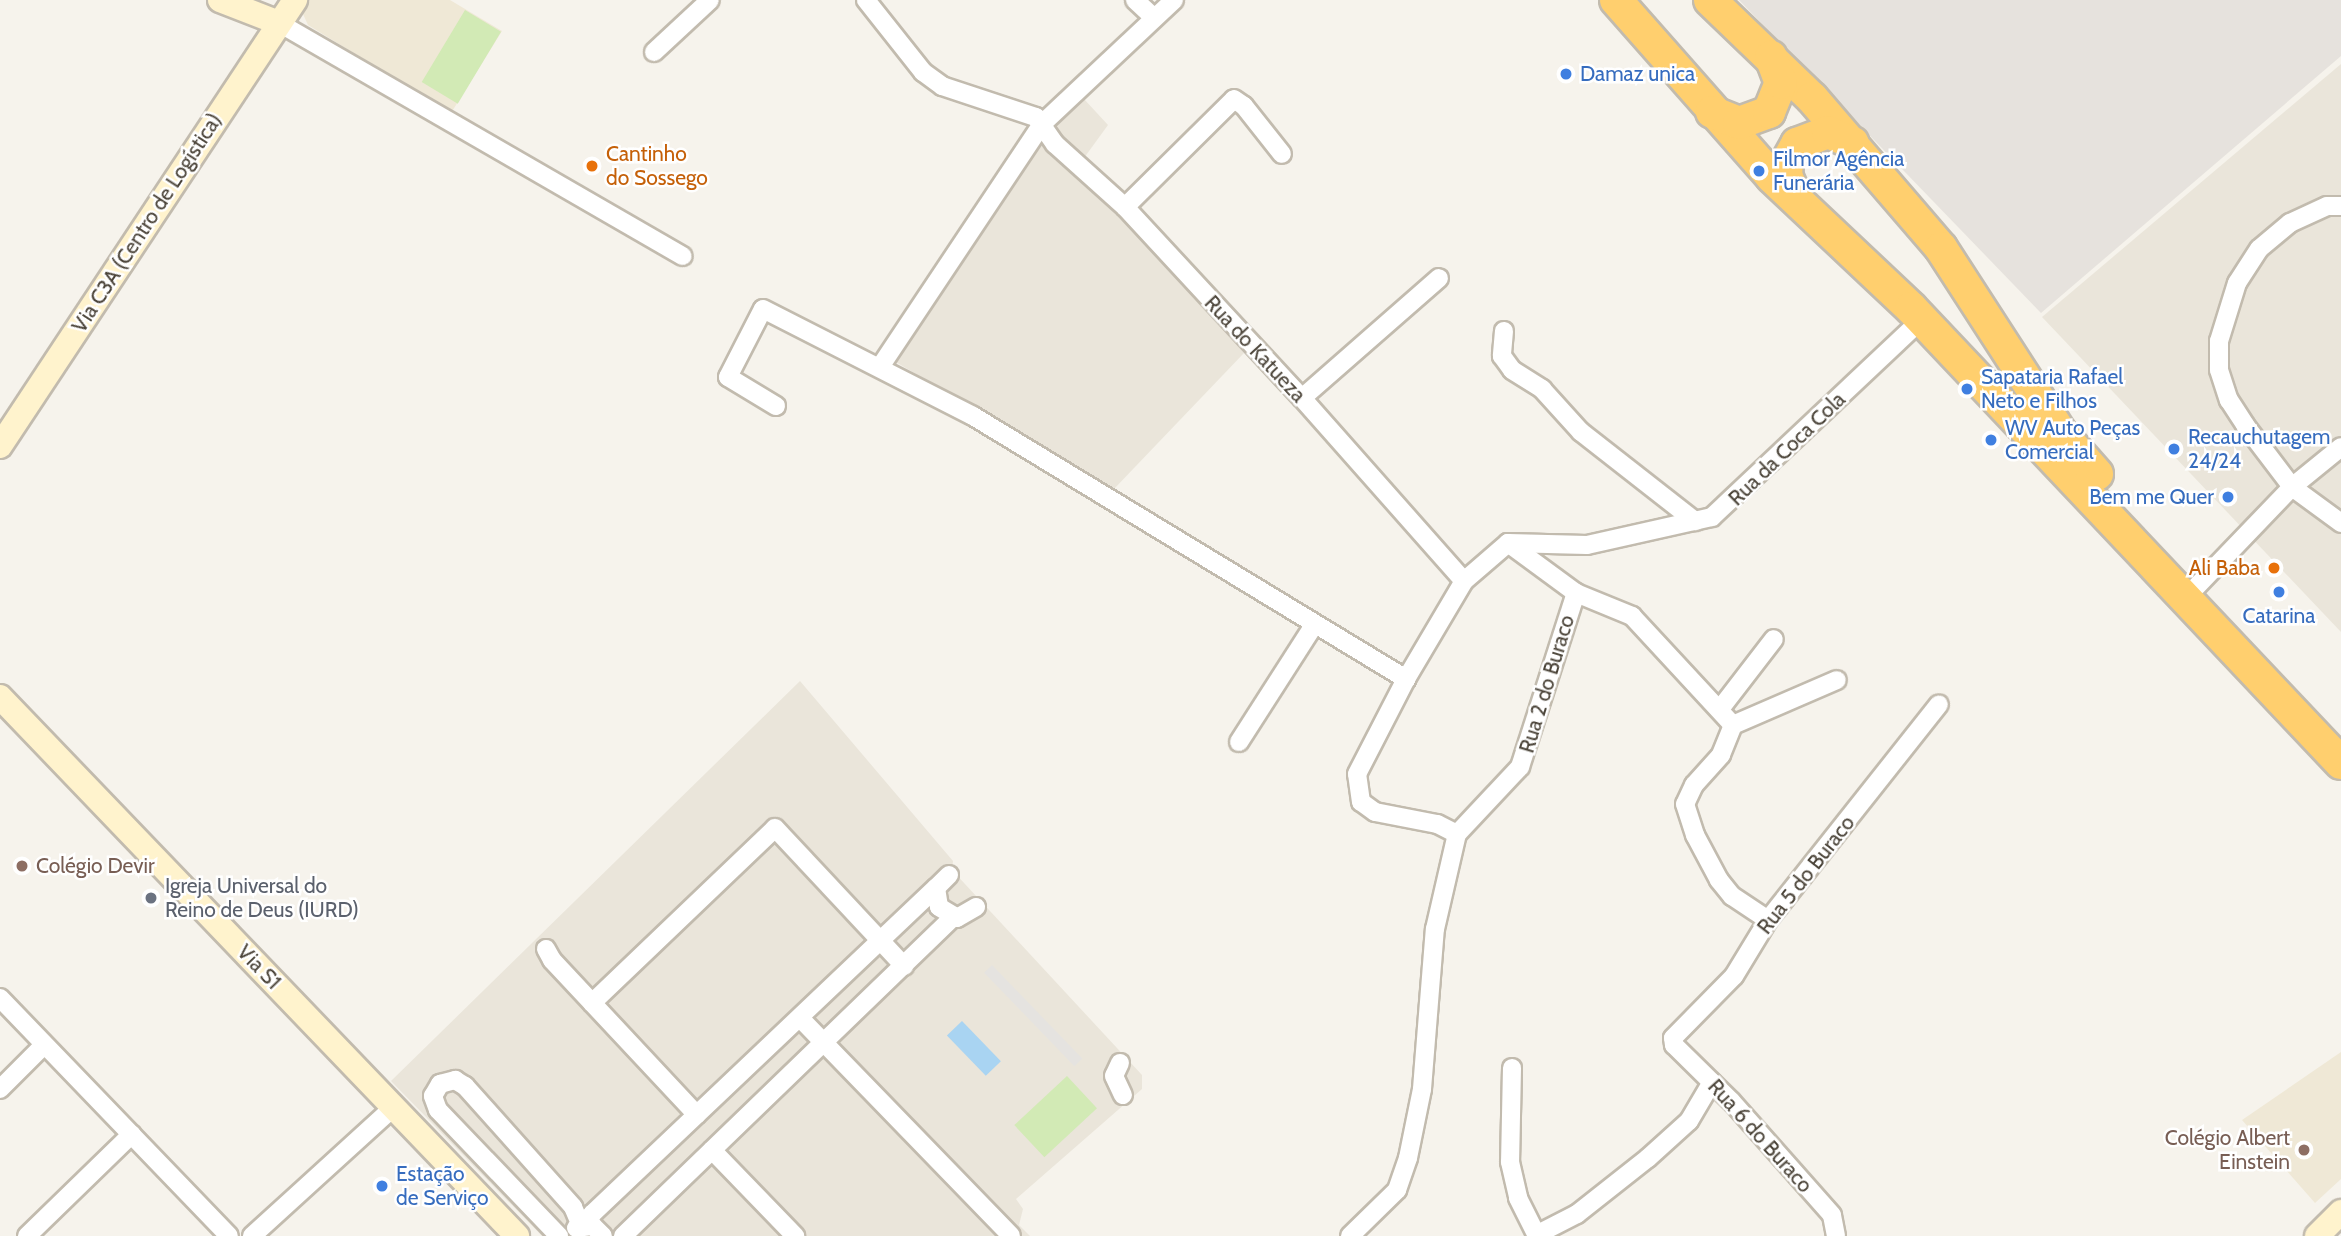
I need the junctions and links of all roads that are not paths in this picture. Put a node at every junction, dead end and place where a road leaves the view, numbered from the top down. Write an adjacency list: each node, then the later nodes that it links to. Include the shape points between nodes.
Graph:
1 (220, 0): 10 (street)
2 (295, 0): 10 (street, Via C3A (Centro de Logística))
3 (710, 0): 11 (street)
4 (866, 0): 14 (street, Rua do Katueza, via 923,72 942,86 1036,117)
5 (1135, 0): 9 (street)
6 (1174, 0): 9 (street)
7 (1616, 0): 13 (highway)
8 (1710, 0): 12 (highway)
9 (1154, 18): 14 (street)
10 (279, 23): 20 (street); 27 (street, Via C3A (Centro de Logística))
11 (654, 52)
12 (1768, 53): 13 (highway, via 1781,83 1769,112 1739,123); 15 (highway)
13 (1710, 110): 17 (highway)
14 (1042, 124): 19 (street, Rua do Katueza, via 1055,144); 24 (street)
15 (1853, 143): 17 (highway, via 1835,133 1821,132 1797,144 1786,169 1789,189); 34 (highway, via 1968,284 2060,432)
16 (1282, 154): 19 (street, via 1234,99)
17 (1797, 200): 22 (highway)
18 (2341, 206): 29 (street, via 2327,206 2290,223 2259,249 2236,283 2219,341 2220,370 2229,400)
19 (1125, 207): 25 (street, Rua do Katueza)
20 (682, 256)
21 (1439, 278): 25 (street)
22 (1922, 319): 30 (street, Rua da Coca Cola, via 1725,509); 46 (highway)
23 (1504, 331): 30 (street, via 1502,356 1512,370 1542,389 1581,432)
24 (880, 367): 26 (street, via 764,309 728,377); 36 (street, via 973,416)
25 (1302, 398): 33 (street, Rua do Katueza)
26 (776, 406)
27 (0, 446)
28 (2341, 447): 29 (street)
29 (2292, 486): 31 (street); 34 (street)
30 (1695, 521): 32 (street, Rua da Coca Cola, via 1587,545)
31 (2341, 523)
32 (1508, 542): 33 (street); 35 (street)
33 (1464, 582): 38 (street)
34 (2197, 586): 44 (highway)
35 (1576, 593): 42 (street, via 1632,616); 47 (street, Rua 2 do Buraco, via 1520,767)
36 (1314, 625): 38 (street); 45 (street)
37 (1774, 639): 42 (street)
38 (1406, 679): 47 (street, via 1357,774 1356,790 1361,802 1375,812 1437,824)
39 (1838, 680): 43 (street)
40 (0, 697): 67 (street, Via S1)
41 (1939, 704): 52 (street, Rua 5 do Buraco)
42 (1720, 709): 43 (street)
43 (1733, 725): 52 (street, via 1721,755 1690,790 1685,804 1695,835 1719,880 1732,896)
44 (2341, 737)
45 (1238, 741)
46 (2341, 763)
47 (1457, 834): 74 (street, via 1435,929 1422,1089 1409,1158 1397,1190)
48 (949, 876): 49 (street)
49 (936, 888): 51 (street, via 935,901); 53 (street)
50 (976, 907): 51 (street, via 965,916)
51 (952, 918): 55 (street)
52 (1768, 920): 59 (street, Rua 5 do Buraco, via 1734,976 1680,1029)
53 (881, 942): 55 (street); 57 (street, via 775,828); 58 (street)
54 (546, 949): 57 (street)
55 (904, 966): 60 (street)
56 (0, 998): 61 (street)
57 (592, 1003): 68 (street)
58 (800, 1018): 60 (street); 68 (street)
59 (1673, 1042): 64 (street, Rua 6 do Buraco)
60 (824, 1044): 70 (street); 73 (street)
61 (44, 1045): 65 (street); 69 (street)
62 (1120, 1063): 66 (street, via 1114,1076)
63 (1512, 1069): 83 (street, via 1510,1162 1518,1198)
64 (1712, 1082): 83 (street, via 1689,1121 1648,1158 1577,1214); 84 (street, Rua 6 do Buraco, via 1832,1215)
65 (0, 1089)
66 (1123, 1095)
67 (394, 1107): 77 (street); 78 (street, Via S1)
68 (697, 1115): 72 (street)
69 (132, 1134): 75 (street); 76 (street)
70 (712, 1150): 81 (street); 82 (street)
71 (2341, 1212): 85 (street)
72 (579, 1229): 79 (street, via 573,1207 460,1082 445,1081 435,1090 438,1110); 80 (street)
73 (999, 1232)
74 (1357, 1233)
75 (27, 1236)
76 (229, 1236)
77 (252, 1236)
78 (517, 1236)
79 (559, 1236)
80 (603, 1236)
81 (623, 1236)
82 (795, 1236)
83 (1536, 1236)
84 (1836, 1236)
85 (2317, 1236)

